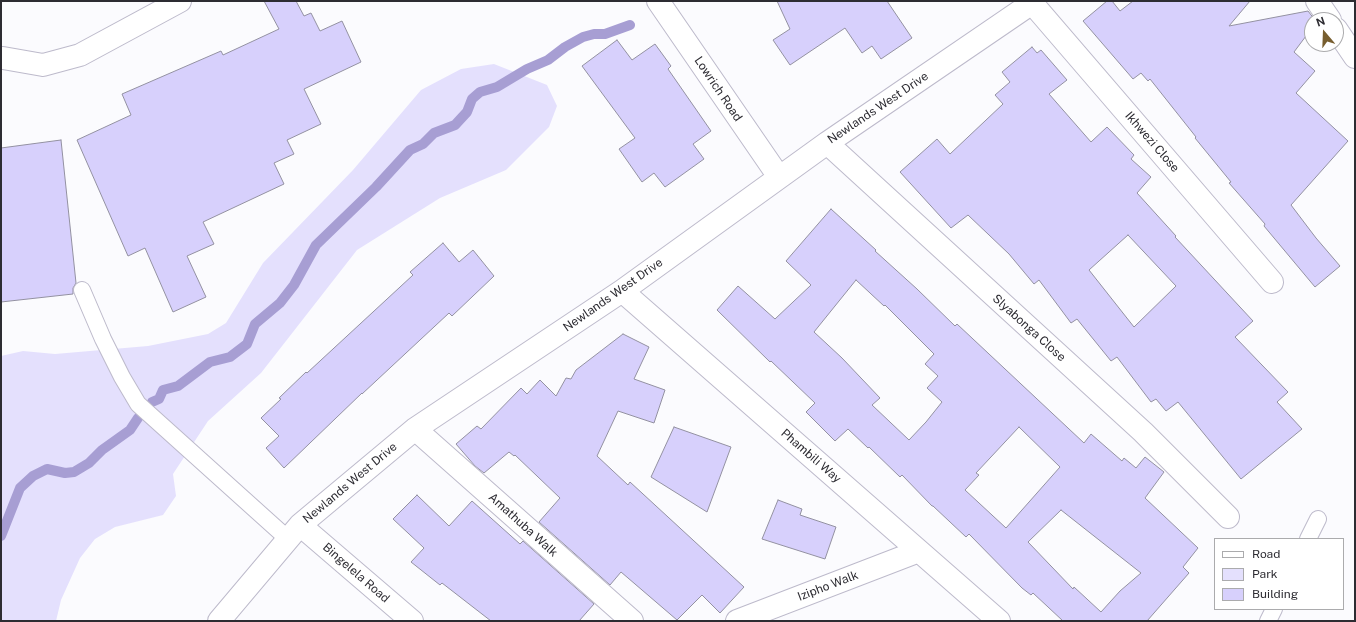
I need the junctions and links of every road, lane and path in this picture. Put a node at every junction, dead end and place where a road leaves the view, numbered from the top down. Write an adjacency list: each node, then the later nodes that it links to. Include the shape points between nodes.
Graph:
1 (180, 1): 8 (street, via 80,55 43,65)
2 (658, 1): 10 (street, Lowrich Road)
3 (1317, 1): 5 (street)
4 (1034, 2): 9 (street, Newlands West Drive); 11 (street, Ikhwezi Close)
5 (1325, 12)
6 (1344, 41): 7 (street)
7 (1355, 57)
8 (3, 58)
9 (827, 142): 10 (street, Newlands West Drive); 15 (street, Slyabonga Close, via 1143,432)
10 (779, 177): 13 (street, Newlands West Drive)
11 (1272, 282)
12 (82, 290): 17 (lane, via 103,339 138,404)
13 (622, 291): 14 (street, Newlands West Drive); 19 (street, Phambili Way)
14 (415, 429): 17 (street, Newlands West Drive); 23 (street, Amathuba Walk)
15 (1228, 517)
16 (1318, 519): 18 (lane)
17 (294, 532): 21 (street, Newlands West Drive); 22 (street, Bingelela Road)
18 (1308, 538)
19 (919, 551): 24 (street, Izipho Walk); 25 (street, Phambili Way)
20 (1274, 610): 26 (lane)
21 (219, 621)
22 (412, 621)
23 (632, 621)
24 (737, 621)
25 (999, 621)
26 (1268, 621)

